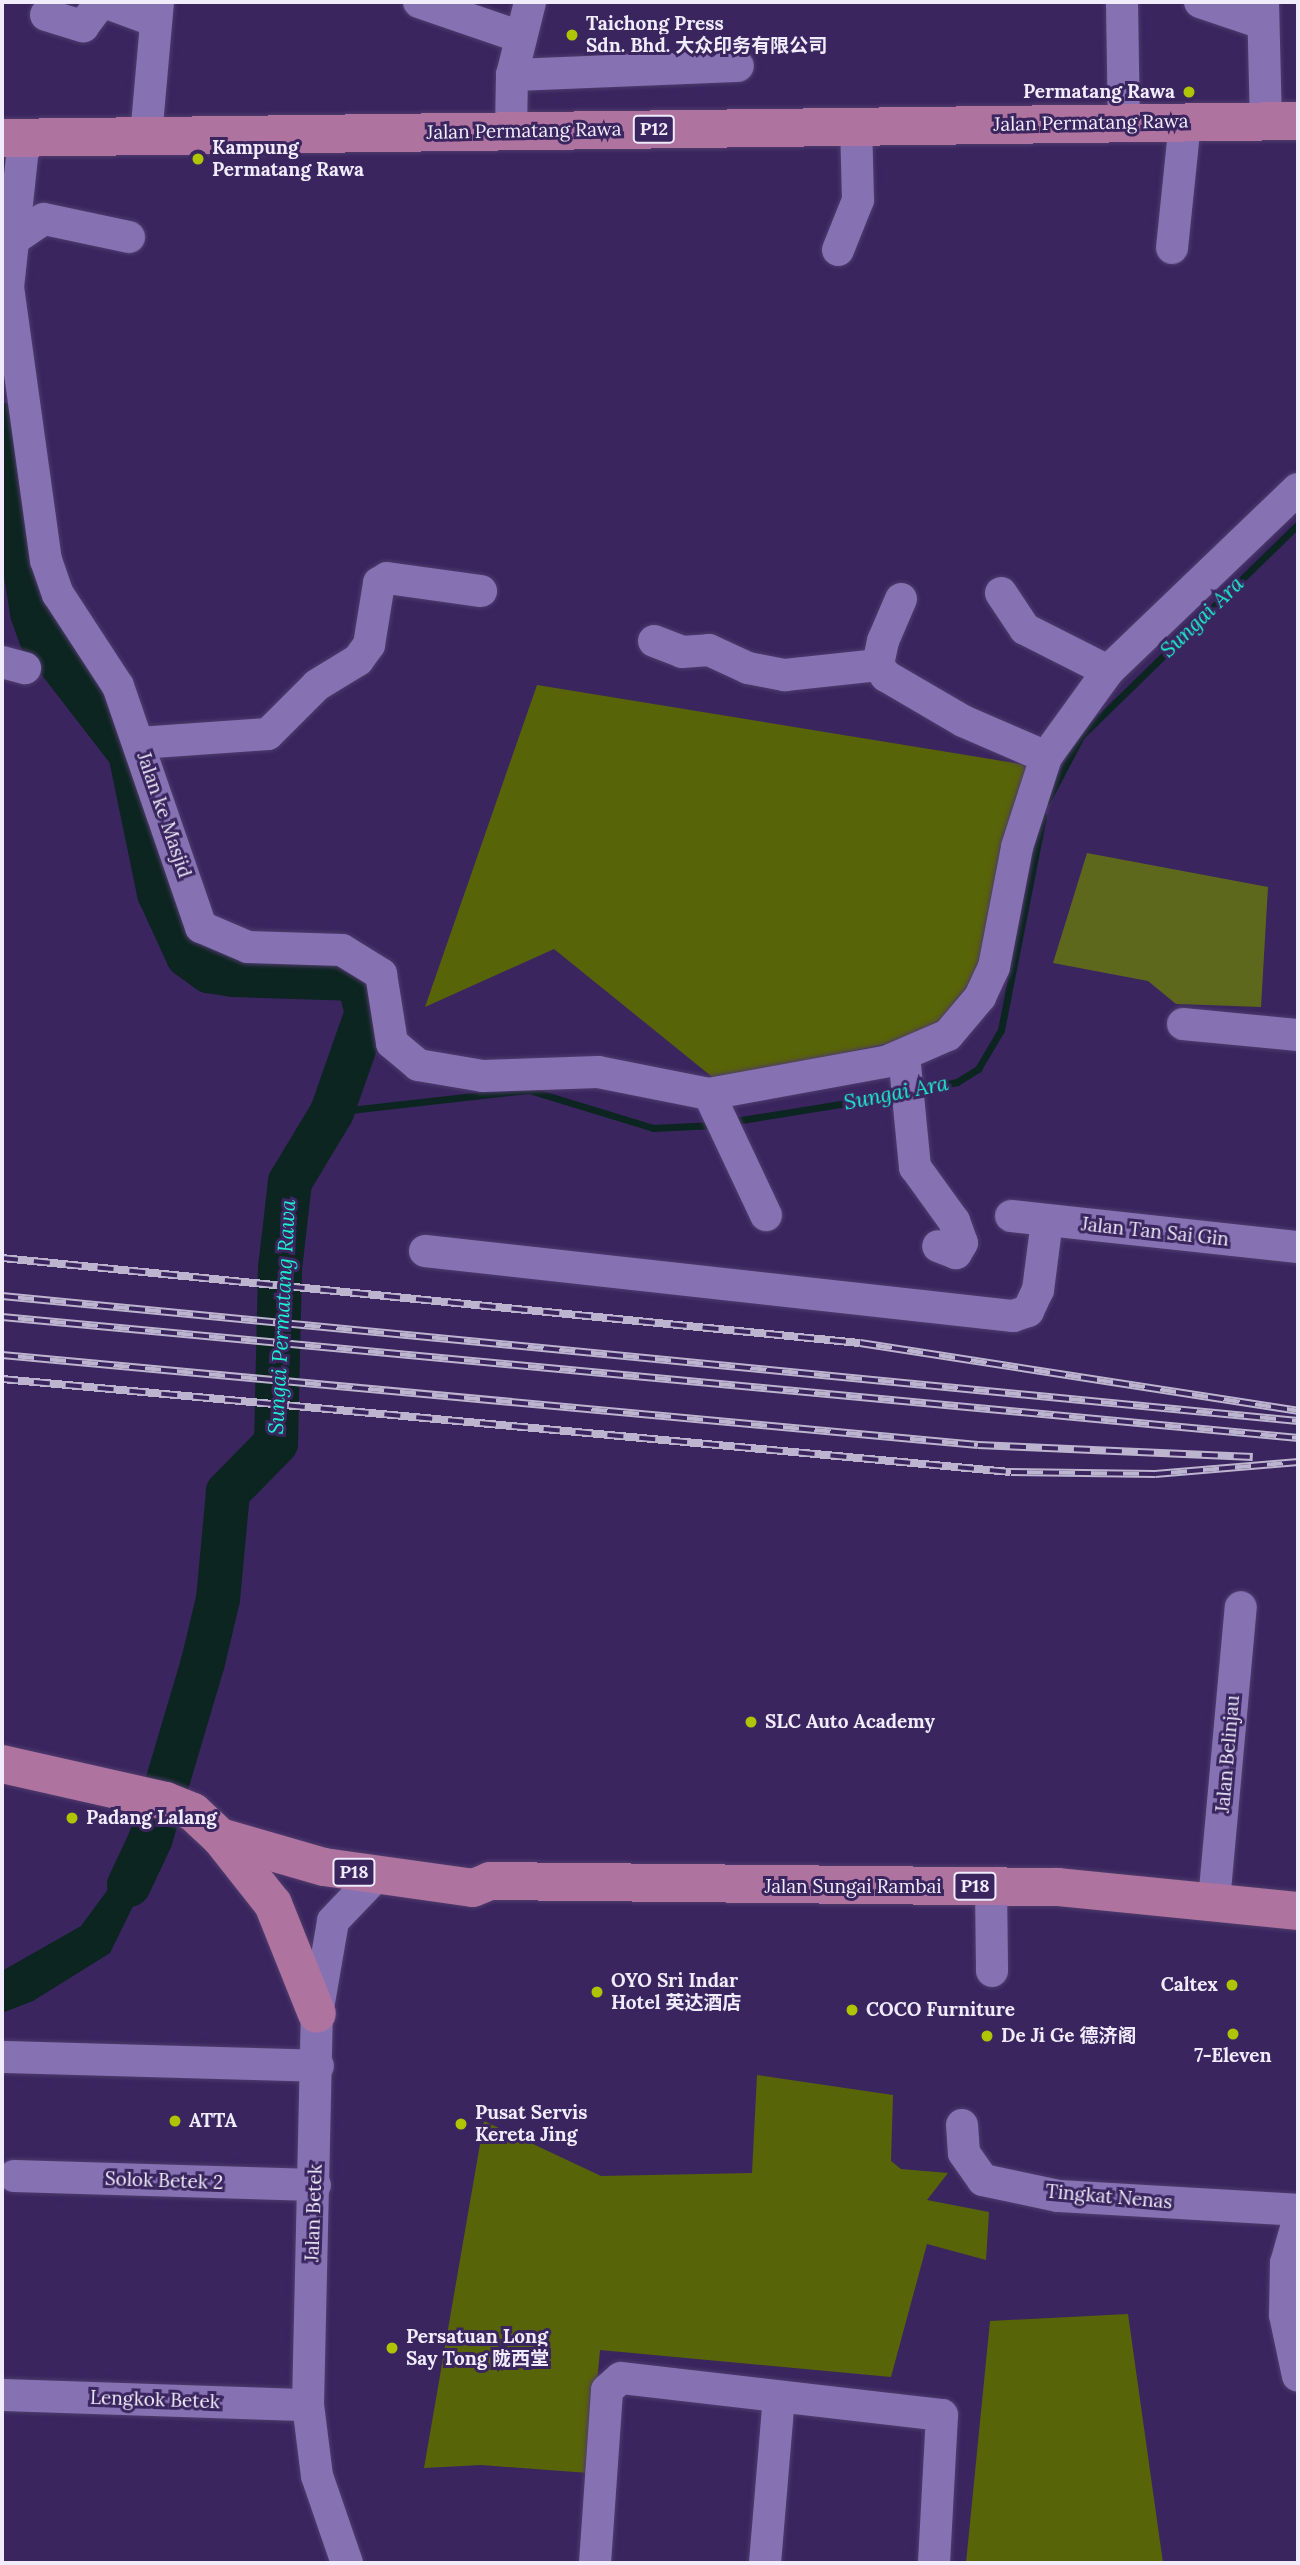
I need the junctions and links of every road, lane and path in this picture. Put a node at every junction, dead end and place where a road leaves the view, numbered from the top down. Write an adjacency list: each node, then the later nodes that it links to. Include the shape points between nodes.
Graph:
1 (103, 2): 6 (street); 8 (street, via 83,26)
2 (419, 2): 9 (street)
3 (530, 2): 9 (street)
4 (1122, 2): 14 (street)
5 (1200, 2): 7 (street)
6 (155, 11): 17 (street)
7 (1263, 12): 13 (street)
8 (46, 15)
9 (519, 36): 11 (street)
10 (738, 66): 11 (street)
11 (512, 75): 16 (street)
12 (1185, 122): 13 (main road, Jalan Permatang Rawa / P12); 14 (main road, Jalan Permatang Rawa / P12); 21 (street)
13 (1282, 122)
14 (1124, 123): 15 (main road, Jalan Permatang Rawa / P12)
15 (856, 126): 16 (main road, Jalan Permatang Rawa / P12); 22 (street, via 858,200)
16 (511, 131): 17 (main road, Jalan Permatang Rawa / P12)
17 (146, 136): 18 (main road, Jalan Permatang Rawa / P12)
18 (12, 138): 19 (street, Jalan ke Masjid)
19 (17, 237): 20 (street, via 44,219); 23 (street, Jalan ke Masjid, via 8,287)
20 (129, 237)
21 (1172, 248)
22 (838, 250)
23 (7, 340): 31 (street, Jalan ke Masjid, via 46,560 58,594 118,686)
24 (1298, 489): 30 (street)
25 (481, 591): 31 (street, via 387,578 379,583 363,652 317,685 268,734)
26 (1001, 593): 30 (street, via 1025,629)
27 (901, 599): 29 (street)
28 (654, 641): 29 (street, via 682,652 709,650 748,668 785,675)
29 (878, 665): 32 (street, via 962,721)
30 (1108, 671): 32 (street)
31 (139, 743): 36 (street, Jalan ke Masjid, via 201,927 247,947 342,950 381,974 392,1043 408,1062 483,1076 598,1072)
32 (1046, 757): 35 (street, via 1017,847 994,967 980,997 948,1035)
33 (1183, 1024): 34 (street)
34 (1298, 1035)
35 (905, 1059): 36 (street); 40 (street, via 915,1167 954,1221 962,1243 956,1253)
36 (711, 1100): 37 (street)
37 (766, 1215)
38 (1012, 1216): 39 (street, Jalan Tan Sai Gin)
39 (1047, 1220): 41 (street, Jalan Tan Sai Gin); 42 (street, via 1038,1290 1028,1311 1013,1315)
40 (938, 1245)
41 (1298, 1247)
42 (425, 1251)
43 (1241, 1607): 49 (street, Jalan Belinjau)
44 (2, 1764): 45 (main road, P18, via 141,1793)
45 (199, 1819): 46 (main road, Jalan Sungai Rambai / P18); 47 (main road, Jalan Sungai Rambai / P18, via 217,1812 332,1846 477,1868); 52 (main road, via 273,1904)
46 (377, 1875): 47 (main road, Jalan Sungai Rambai / P18, via 472,1888); 52 (street, Jalan Betek, via 333,1921)
47 (490, 1881): 48 (main road, Jalan Sungai Rambai / P18)
48 (990, 1886): 49 (main road, Jalan Sungai Rambai / P18); 51 (street)
49 (1214, 1901): 50 (main road, Jalan Sungai Rambai / P18)
50 (1298, 1911)
51 (992, 1971)
52 (317, 2014): 54 (street, Jalan Betek)
53 (2, 2057): 54 (street)
54 (318, 2066): 57 (street, Jalan Betek)
55 (962, 2124): 58 (street, Tingkat Nenas, via 964,2153 983,2180 1058,2196)
56 (14, 2176): 57 (street, Solok Betek 2)
57 (315, 2185): 63 (street, Jalan Betek)
58 (1298, 2210)
59 (1298, 2221): 60 (street, via 1286,2263 1284,2315)
60 (1298, 2376)
61 (2, 2395): 63 (street, Lengkok Betek)
62 (779, 2398): 65 (street, via 612,2381); 66 (street); 67 (street, via 942,2416)
63 (308, 2405): 64 (street, Jalan Betek, via 317,2476)
64 (347, 2563)
65 (595, 2563)
66 (765, 2563)
67 (934, 2563)

